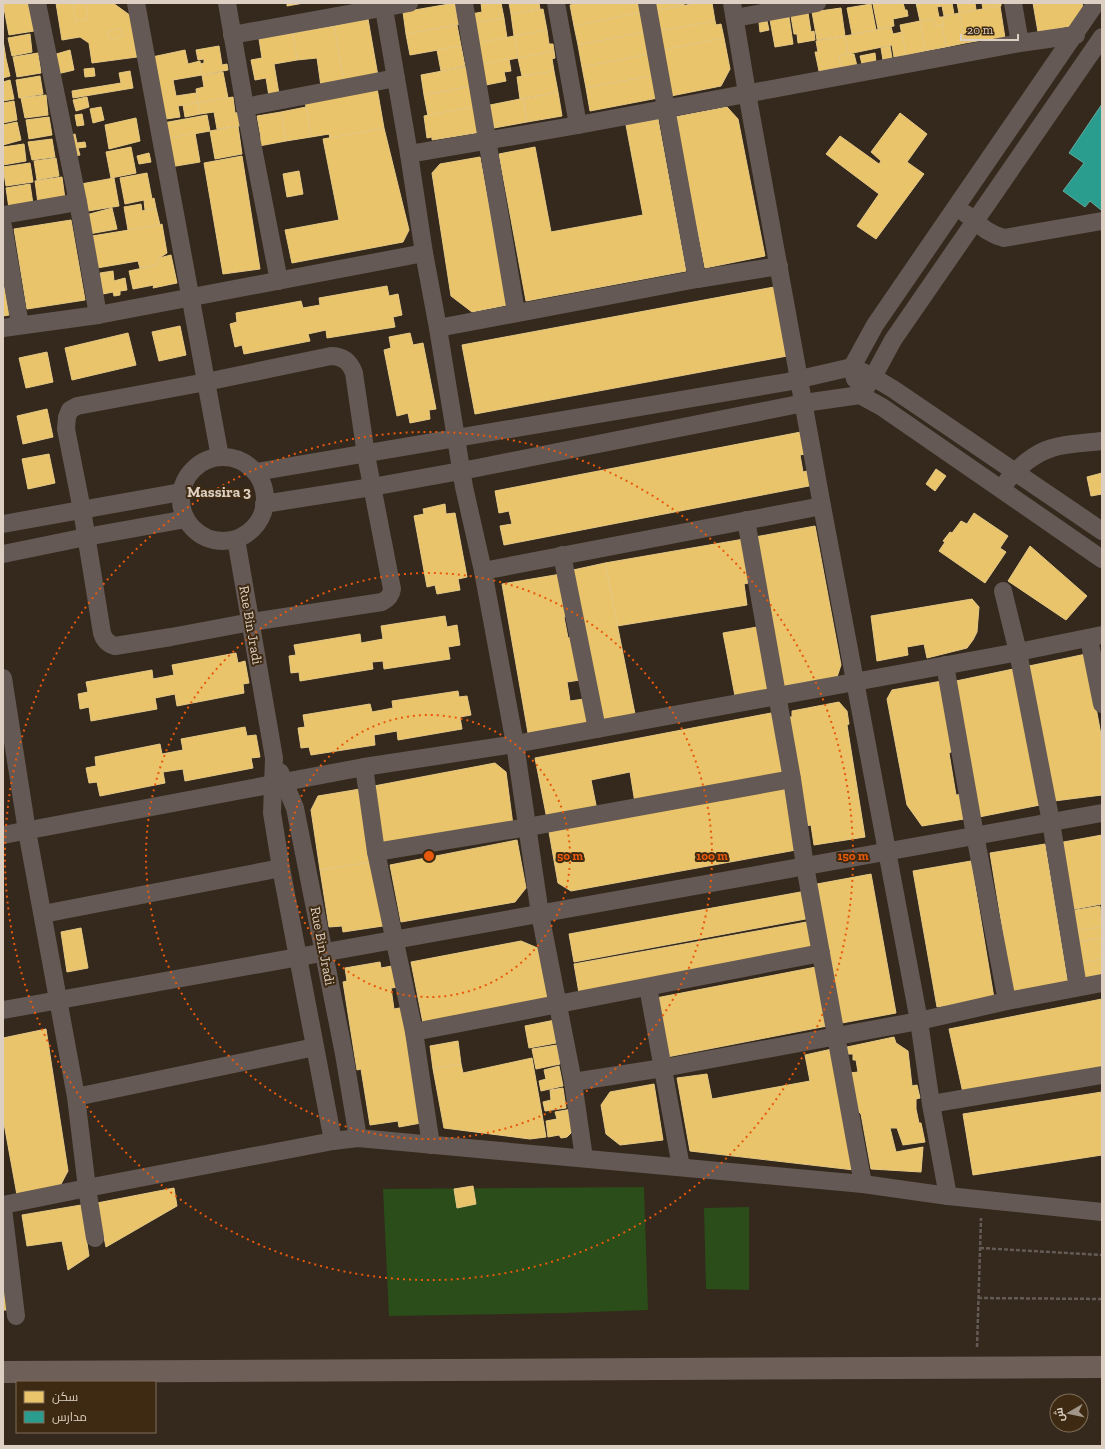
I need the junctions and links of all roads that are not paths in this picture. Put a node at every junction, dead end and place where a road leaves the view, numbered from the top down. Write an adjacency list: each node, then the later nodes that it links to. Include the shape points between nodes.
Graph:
1 (37, 3): 24 (street)
2 (136, 3): 34 (street)
3 (226, 3): 14 (street)
4 (409, 3): 11 (street)
5 (464, 3): 22 (street)
6 (556, 3): 21 (street)
7 (647, 3): 20 (street)
8 (817, 3): 12 (street)
9 (1013, 3): 16 (street)
10 (1096, 3): 13 (street)
11 (383, 5): 14 (street); 17 (street)
12 (733, 11): 18 (street)
13 (1076, 34): 16 (street); 25 (street)
14 (232, 35): 19 (street)
15 (1102, 37): 27 (street)
16 (1020, 43): 18 (street)
17 (396, 78): 19 (street); 23 (street)
18 (747, 93): 20 (street); 31 (street)
19 (245, 107): 33 (street)
20 (667, 108): 21 (street); 32 (street)
21 (578, 125): 22 (street)
22 (488, 141): 23 (street); 35 (street)
23 (409, 154): 30 (street)
24 (78, 202): 26 (street); 36 (street)
25 (956, 206): 27 (street); 39 (street, via 875,325)
26 (3, 215)
27 (976, 221): 28 (street, via 985,231 1004,238); 40 (street, via 893,340)
28 (1102, 221)
29 (3, 226): 37 (street)
30 (424, 253): 33 (street); 38 (street)
31 (779, 266): 32 (street); 41 (street)
32 (697, 279): 35 (street)
33 (280, 281): 34 (street)
34 (191, 298): 36 (street); 42 (street)
35 (516, 312): 38 (street)
36 (98, 316): 37 (street)
37 (11, 327)
38 (438, 328): 45 (street)
39 (852, 367): 40 (street); 41 (street); 43 (street)
40 (873, 377): 43 (street); 51 (street)
41 (800, 379): 44 (street); 45 (street)
42 (206, 382): 47 (street, via 331,356 343,358 349,362 354,373); 48 (street); 57 (street, via 77,406 70,410 66,429)
43 (860, 395): 44 (street); 53 (street, via 882,407)
44 (804, 403): 49 (street); 56 (street)
45 (456, 438): 47 (street); 49 (street)
46 (1102, 441): 51 (street, via 1052,448 1035,456)
47 (366, 455): 50 (street); 52 (street)
48 (220, 457): 50 (street, via 241,461); 54 (street, via 204,461 195,467 187,476)
49 (461, 470): 52 (street); 67 (street)
50 (256, 472): 55 (street, via 264,490)
51 (1014, 472): 53 (street); 61 (street)
52 (372, 487): 55 (street); 69 (street, via 392,589 387,600)
53 (1000, 488): 66 (street)
54 (181, 492): 57 (street); 58 (street, via 181,505)
55 (264, 504): 63 (street, via 256,524)
56 (822, 506): 59 (street); 74 (street)
57 (82, 510): 60 (street); 62 (street)
58 (186, 520): 62 (street); 63 (street, via 205,537 220,541)
59 (746, 520): 65 (street); 75 (street)
60 (3, 524)
61 (1102, 531)
62 (86, 537): 64 (street); 69 (street, via 102,633 111,645)
63 (236, 539): 69 (street, Rue Bin Jradi)
64 (3, 554)
65 (562, 555): 67 (street); 77 (street)
66 (1102, 559)
67 (483, 571): 78 (street)
68 (1003, 591): 71 (street)
69 (251, 622): 81 (street, Rue Bin Jradi)
70 (1096, 637): 71 (street); 76 (street)
71 (1018, 652): 72 (street); 83 (street)
72 (945, 665): 74 (street); 87 (street)
73 (3, 678): 85 (street)
74 (855, 682): 75 (street); 88 (street)
75 (777, 696): 77 (street); 80 (street)
76 (1102, 704)
77 (598, 729): 78 (street)
78 (515, 744): 79 (street); 84 (street)
79 (364, 767): 81 (street); 89 (street)
80 (792, 779): 84 (street); 90 (street)
81 (278, 784): 85 (street); 91 (street, Rue Bin Jradi, via 272,813); 95 (street, Rue Bin Jradi, via 295,808)
82 (1102, 813): 83 (street)
83 (1051, 822): 87 (street); 100 (street)
84 (528, 827): 89 (street); 93 (street)
85 (27, 831): 86 (street); 92 (street)
86 (3, 835)
87 (975, 835): 88 (street); 102 (street)
88 (888, 851): 90 (street); 105 (street)
89 (376, 852): 94 (street)
90 (805, 866): 93 (street); 96 (street)
91 (281, 868): 92 (street); 97 (street, Rue Bin Jradi)
92 (42, 914): 101 (street)
93 (540, 914): 94 (street); 103 (street)
94 (395, 940): 95 (street); 106 (street)
95 (324, 952): 97 (street); 114 (street, Rue Bin Jradi)
96 (821, 953): 99 (street); 107 (street)
97 (299, 957): 101 (street); 108 (street, Rue Bin Jradi)
98 (1102, 983): 100 (street)
99 (648, 987): 103 (street); 109 (street)
100 (1078, 987): 102 (street)
101 (59, 1000): 104 (street); 112 (street)
102 (1007, 1001): 105 (street)
103 (558, 1004): 106 (street); 111 (street)
104 (3, 1010)
105 (919, 1022): 107 (street); 113 (street)
106 (414, 1032): 116 (street)
107 (836, 1036): 109 (street); 119 (street)
108 (315, 1047): 112 (street); 115 (street, Rue Bin Jradi)
109 (663, 1068): 111 (street); 118 (street)
110 (1102, 1075): 113 (street)
111 (572, 1082): 117 (street)
112 (76, 1097): 120 (street)
113 (931, 1104): 121 (street)
114 (358, 1138): 115 (street); 116 (street)
115 (333, 1141): 120 (street)
116 (431, 1145): 117 (street)
117 (584, 1158): 118 (street)
118 (681, 1167): 119 (street)
119 (863, 1184): 121 (street)
120 (87, 1188): 122 (street); 125 (street)
121 (948, 1196): 124 (street)
122 (3, 1205)
123 (3, 1208): 126 (street)
124 (1102, 1212)
125 (95, 1238)
126 (16, 1316)
127 (1102, 1367): 128 (main road)
128 (3, 1372)

